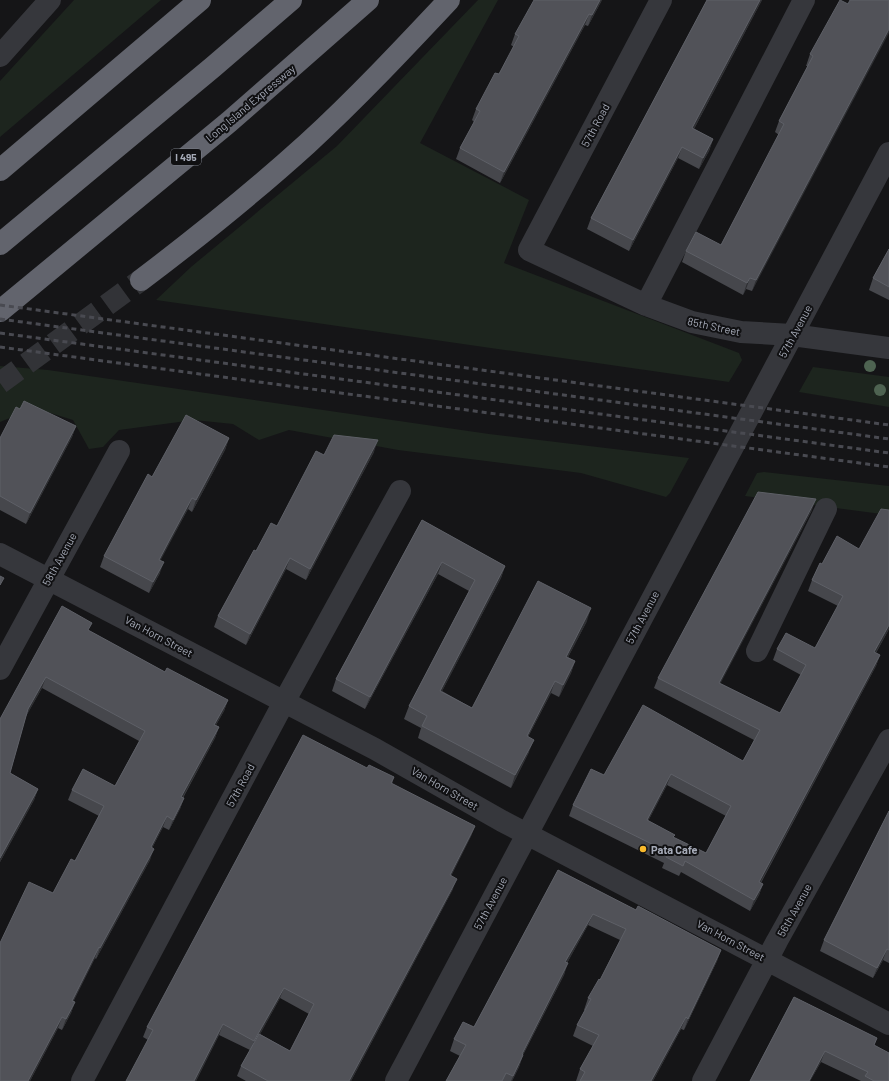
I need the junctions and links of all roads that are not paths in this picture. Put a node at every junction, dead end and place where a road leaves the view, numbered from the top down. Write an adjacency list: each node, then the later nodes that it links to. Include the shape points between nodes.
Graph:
1 (50, 0): 8 (street)
2 (200, 0): 10 (highway)
3 (291, 0): 11 (highway)
4 (368, 0): 15 (highway, Long Island Expressway / I 495, via 229,122)
5 (449, 0): 13 (highway, via 307,144 218,221)
6 (661, 0): 12 (street, 57th Road)
7 (804, 0): 14 (street)
8 (0, 56)
9 (889, 153): 16 (street, 57th Avenue)
10 (0, 170)
11 (0, 244)
12 (529, 250): 14 (street, 85th Street)
13 (141, 280)
14 (646, 305): 16 (street, 85th Street, via 692,322 742,332)
15 (0, 311)
16 (792, 335): 17 (street, 85th Street); 27 (street, 57th Avenue)
17 (889, 348)
18 (119, 451): 22 (street, 58th Avenue)
19 (400, 491): 25 (street, 57th Road)
20 (826, 509): 23 (street)
21 (0, 554): 22 (street, Van Horn Street)
22 (48, 578): 24 (street, 58th Avenue); 25 (street, Van Horn Street)
23 (757, 651)
24 (0, 668)
25 (284, 702): 27 (street, Van Horn Street, via 375,748); 30 (street, 57th Road)
26 (889, 740): 28 (street, 56th Avenue)
27 (527, 834): 28 (street, Van Horn Street); 31 (street, 57th Avenue)
28 (767, 959): 29 (street, Van Horn Street); 32 (street, 56th Avenue)
29 (889, 1024)
30 (82, 1081)
31 (396, 1081)
32 (703, 1081)

